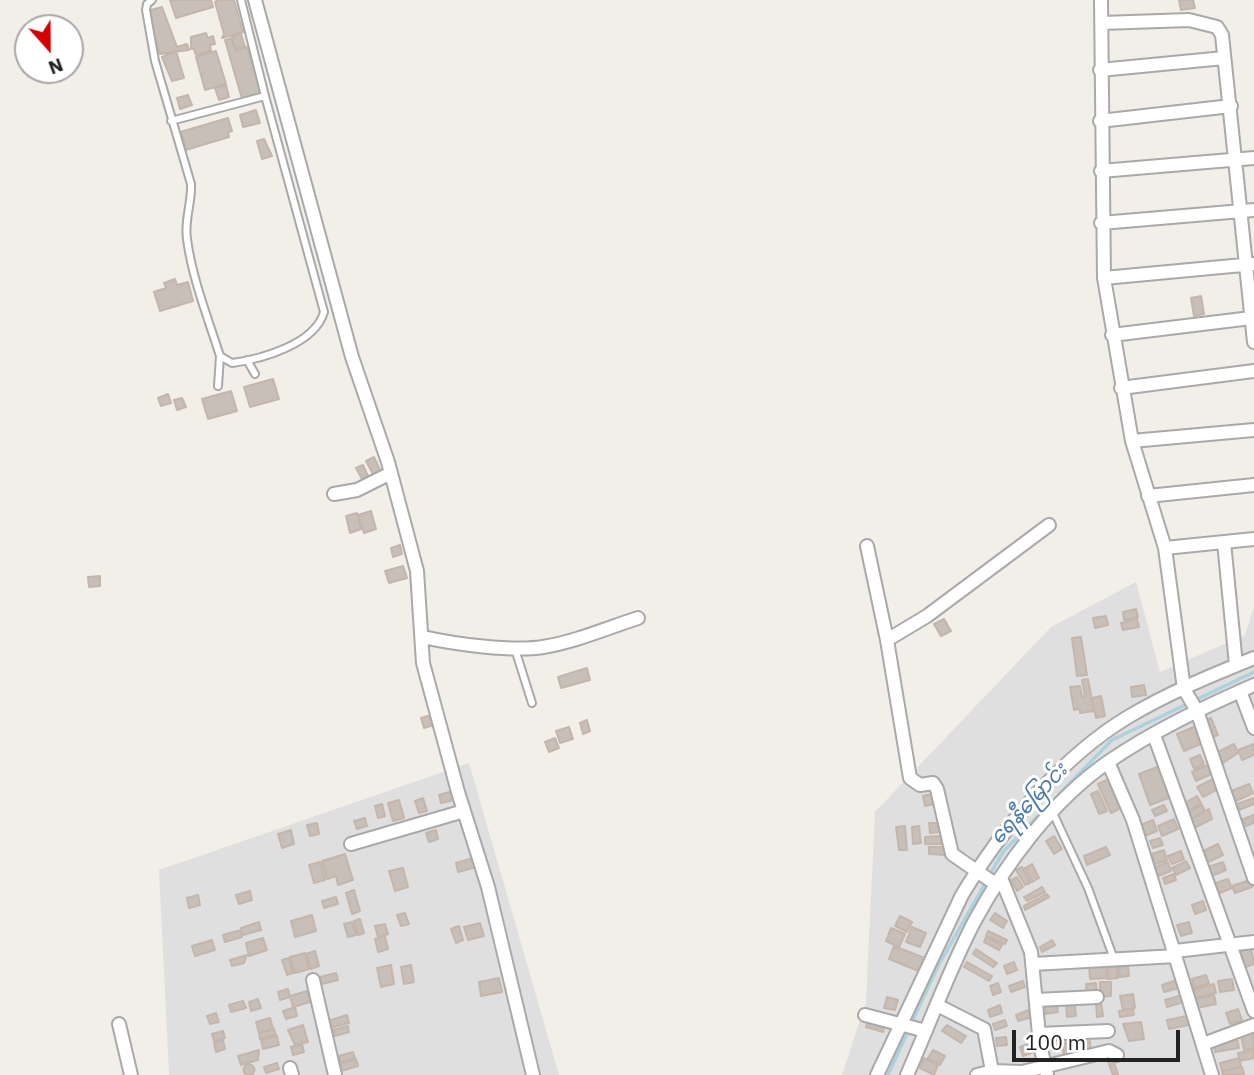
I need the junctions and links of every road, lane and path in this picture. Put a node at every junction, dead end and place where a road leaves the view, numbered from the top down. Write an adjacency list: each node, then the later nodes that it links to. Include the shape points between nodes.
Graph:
1 (152, 0): 10 (lane, via 146,10)
2 (241, 0): 8 (lane)
3 (255, 0): 30 (street, via 352,357)
4 (1101, 0): 5 (street)
5 (1102, 23): 6 (street, via 1189,20 1217,27); 7 (street)
6 (1224, 58): 7 (street); 9 (street)
7 (1100, 70): 11 (street)
8 (265, 96): 10 (lane); 23 (lane, via 324,312 320,324 300,342)
9 (1231, 106): 11 (street); 13 (street)
10 (171, 121): 22 (lane, via 191,184 186,236 191,265)
11 (1100, 121): 14 (street)
12 (1254, 158): 13 (street)
13 (1235, 160): 14 (street); 15 (street)
14 (1101, 171): 16 (street)
15 (1247, 210): 16 (street); 17 (street)
16 (1101, 223): 18 (street)
17 (1250, 264): 18 (street); 19 (street)
18 (1104, 278): 20 (street)
19 (1251, 318): 20 (street); 21 (street)
20 (1112, 335): 27 (street)
21 (1254, 342)
22 (220, 356): 23 (lane, via 232,363); 26 (lane)
23 (247, 360): 25 (lane)
24 (1254, 371): 27 (street)
25 (255, 374)
26 (218, 386)
27 (1121, 388): 29 (street)
28 (1254, 430): 29 (street)
29 (1132, 441): 33 (street)
30 (391, 473): 32 (street, via 369,485); 40 (street, via 417,571)
31 (1254, 485): 33 (street)
32 (334, 494)
33 (1148, 496): 38 (street)
34 (1049, 525): 41 (street, via 927,616)
35 (1254, 540): 36 (street)
36 (1224, 542): 38 (street); 44 (street)
37 (867, 546): 41 (street)
38 (1165, 548): 46 (street)
39 (638, 618): 42 (street, via 544,647)
40 (425, 637): 42 (street); 54 (street, via 423,663)
41 (887, 640): 57 (street, via 910,778 920,785 933,783 949,849)
42 (515, 647): 48 (lane)
43 (1254, 658): 44 (street)
44 (1236, 665): 46 (street)
45 (1254, 685): 47 (street)
46 (1185, 691): 49 (street); 52 (street, via 1128,717)
47 (1240, 691): 49 (street); 50 (street)
48 (532, 703)
49 (1196, 709): 51 (street); 58 (street)
50 (1254, 728)
51 (1154, 735): 53 (street); 62 (street)
52 (1090, 747): 53 (street); 57 (street, via 1028,804)
53 (1106, 762): 55 (street); 64 (street, via 1133,820)
54 (464, 811): 56 (street); 85 (street, via 488,887)
55 (1053, 813): 59 (street); 65 (lane)
56 (351, 844)
57 (977, 872): 59 (street); 61 (street)
58 (1254, 878)
59 (998, 882): 63 (street); 66 (street, via 1025,933)
60 (1254, 942): 62 (street)
61 (940, 944): 63 (street); 75 (street)
62 (1230, 945): 64 (street); 71 (street)
63 (961, 949): 70 (street)
64 (1175, 953): 65 (street); 79 (street)
65 (1114, 959): 66 (street)
66 (1033, 964): 69 (street)
67 (313, 980): 84 (street)
68 (1097, 997): 69 (street)
69 (1036, 1000): 78 (street)
70 (937, 1005): 76 (street); 81 (street, via 984,1029)
71 (1254, 1011)
72 (865, 1015): 75 (street)
73 (119, 1024): 83 (street)
74 (1254, 1025): 79 (street)
75 (902, 1026): 76 (street); 86 (street)
76 (925, 1031): 87 (street)
77 (1108, 1031): 78 (street)
78 (1039, 1034): 82 (street)
79 (1203, 1044): 89 (street)
80 (1117, 1055): 82 (street, via 1109,1051)
81 (992, 1071): 82 (street); 88 (street)
82 (1046, 1071)
83 (131, 1075)
84 (335, 1075)
85 (533, 1075)
86 (877, 1075)
87 (908, 1075)
88 (977, 1075)
89 (1212, 1075)

